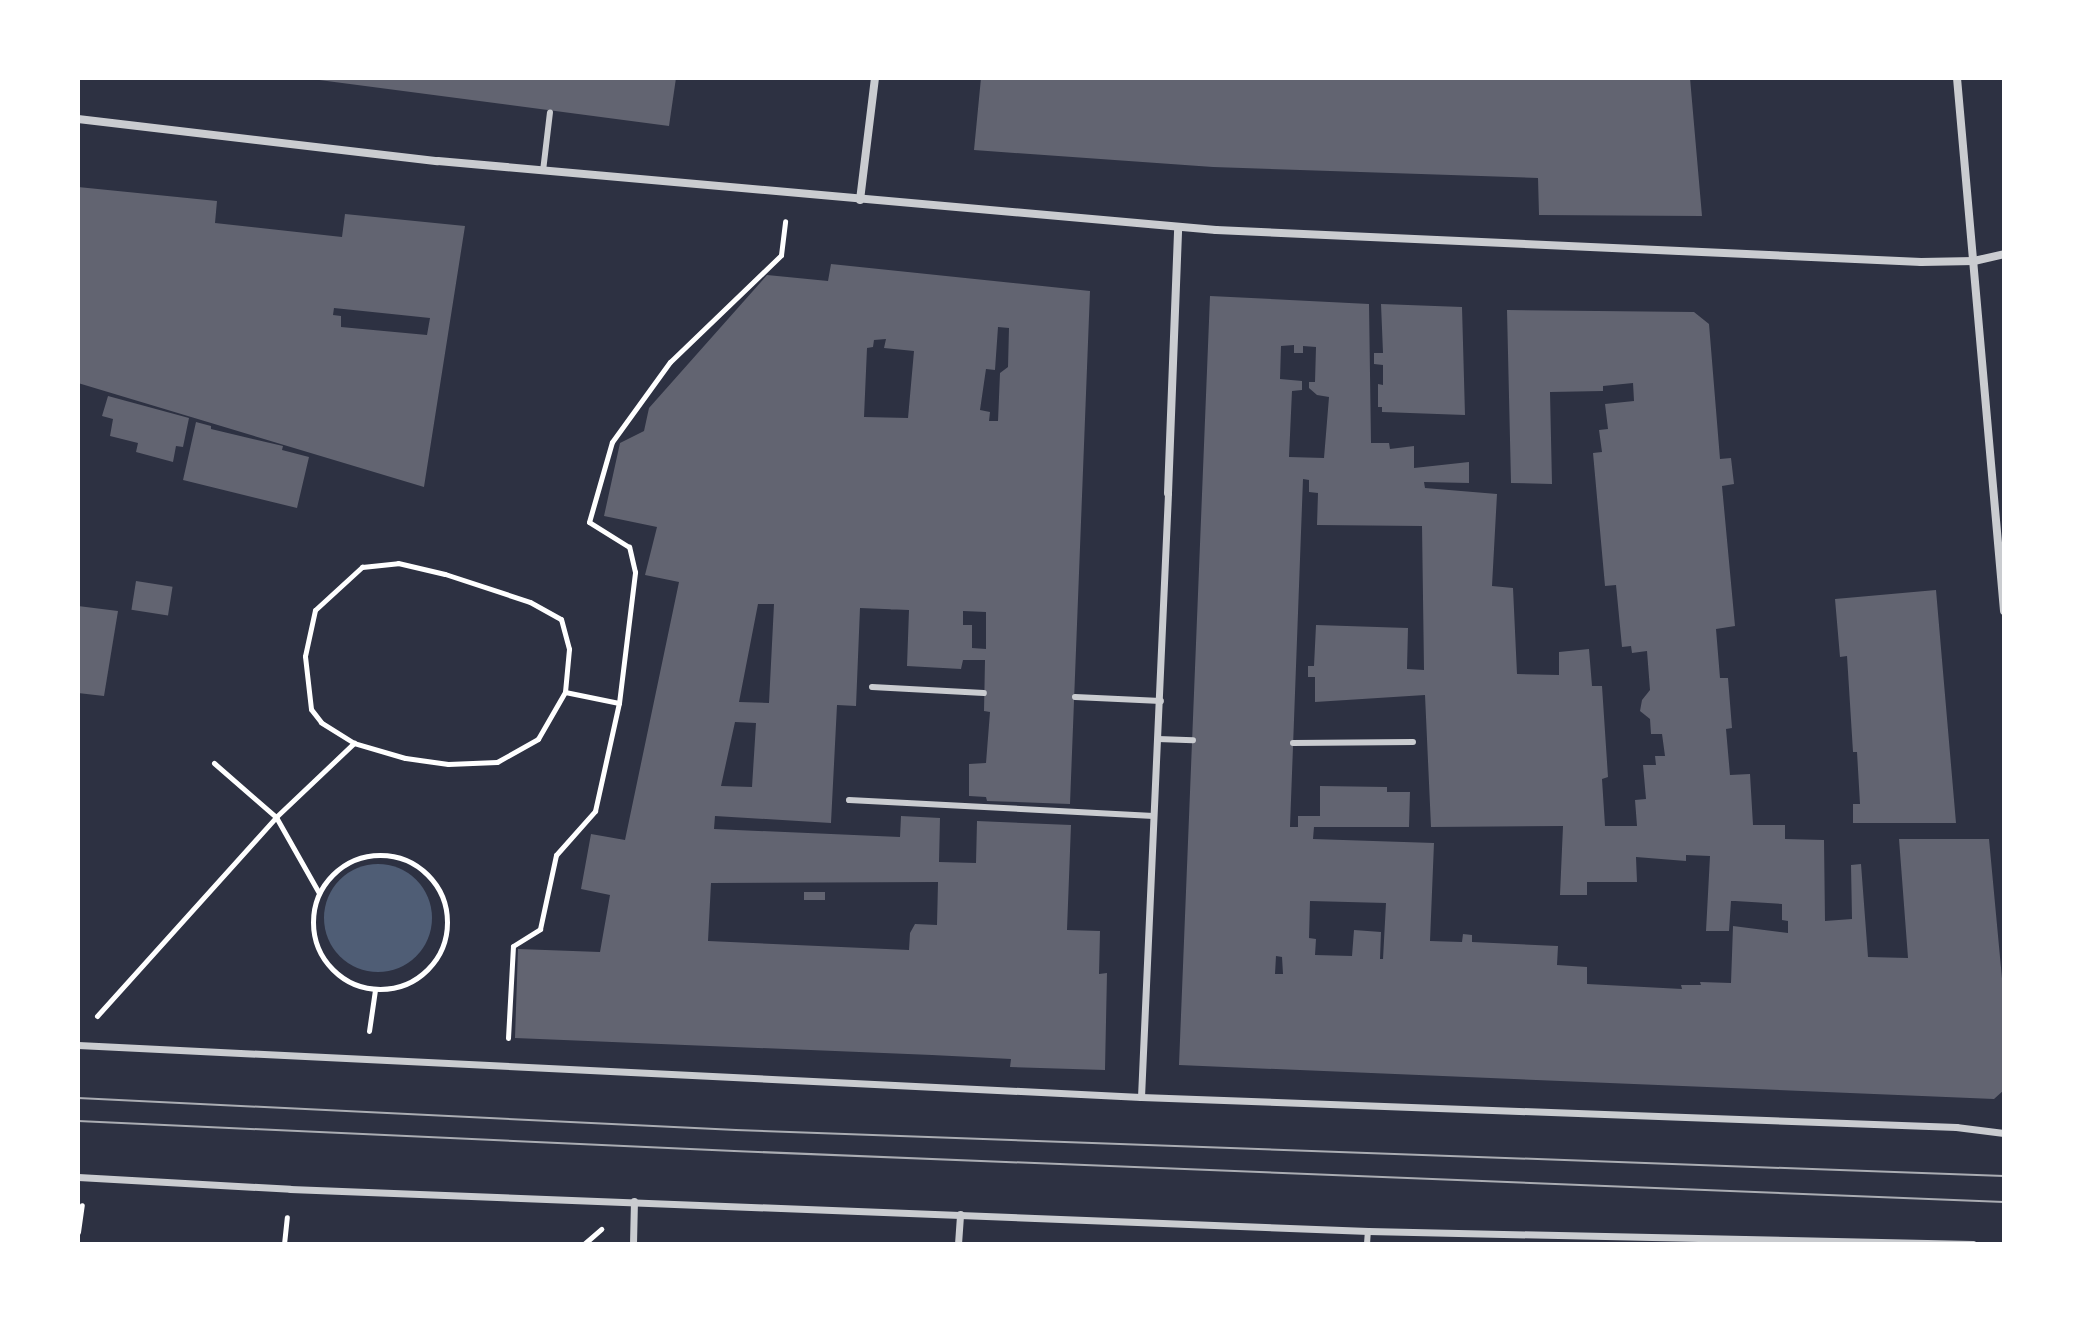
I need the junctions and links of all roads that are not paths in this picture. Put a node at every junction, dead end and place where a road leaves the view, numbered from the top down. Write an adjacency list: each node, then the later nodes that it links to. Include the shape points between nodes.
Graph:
1 (875, 78): 6 (street)
2 (1957, 78): 9 (street)
3 (550, 112): 5 (lane)
4 (78, 119): 5 (street)
5 (543, 171): 6 (street)
6 (860, 200): 7 (street)
7 (1178, 227): 9 (street); 10 (street)
8 (2004, 254): 9 (street)
9 (1974, 261): 11 (street)
10 (1168, 493): 15 (street)
11 (2004, 611)
12 (872, 687): 13 (lane)
13 (984, 693)
14 (1075, 697): 15 (lane)
15 (1161, 701): 16 (street)
16 (1158, 739): 17 (lane); 21 (street)
17 (1193, 740)
18 (1413, 742): 19 (lane)
19 (1293, 743)
20 (849, 800): 21 (lane)
21 (1154, 816): 23 (street)
22 (78, 1045): 23 (street)
23 (1141, 1097): 24 (street)
24 (2004, 1133)
25 (78, 1177): 26 (street)
26 (634, 1201): 27 (street); 30 (street)
27 (960, 1214): 28 (street); 31 (street)
28 (1368, 1231): 29 (street); 32 (lane)
29 (1553, 1240): 33 (street)
30 (633, 1244)
31 (958, 1244)
32 (1367, 1244)
33 (1973, 1244)

